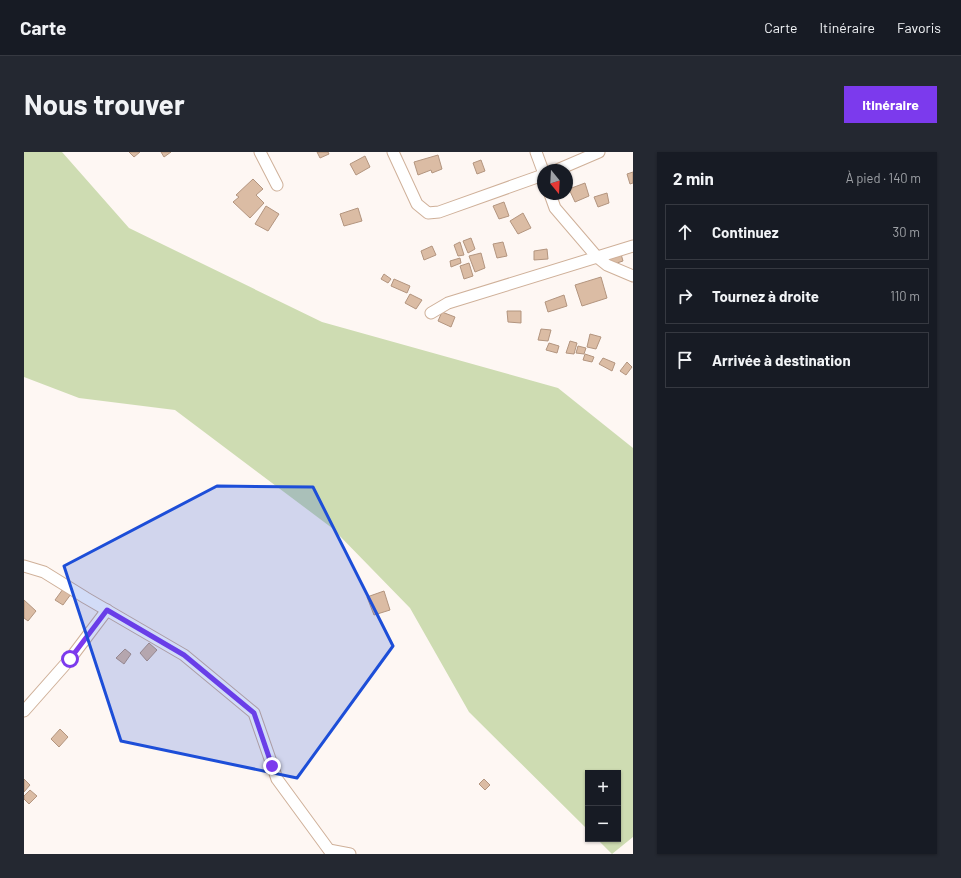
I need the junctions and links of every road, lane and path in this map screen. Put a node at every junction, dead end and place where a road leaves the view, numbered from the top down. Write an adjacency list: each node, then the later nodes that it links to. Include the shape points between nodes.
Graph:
1 (260, 152): 8 (street)
2 (393, 152): 7 (street, via 418,204 428,213 439,212)
3 (536, 152): 5 (street)
4 (599, 152): 6 (street)
5 (540, 164)
6 (571, 164)
7 (537, 177)
8 (277, 185)
9 (552, 200): 11 (street, via 555,208)
10 (633, 246): 11 (street)
11 (597, 257): 12 (street, via 616,270); 13 (street, via 448,303)
12 (633, 276)
13 (430, 313)
14 (24, 566): 15 (street, via 44,572)
15 (107, 610): 16 (street, via 70,659); 17 (street, via 184,655 254,713 277,779 329,850)
16 (24, 712)
17 (350, 854)

